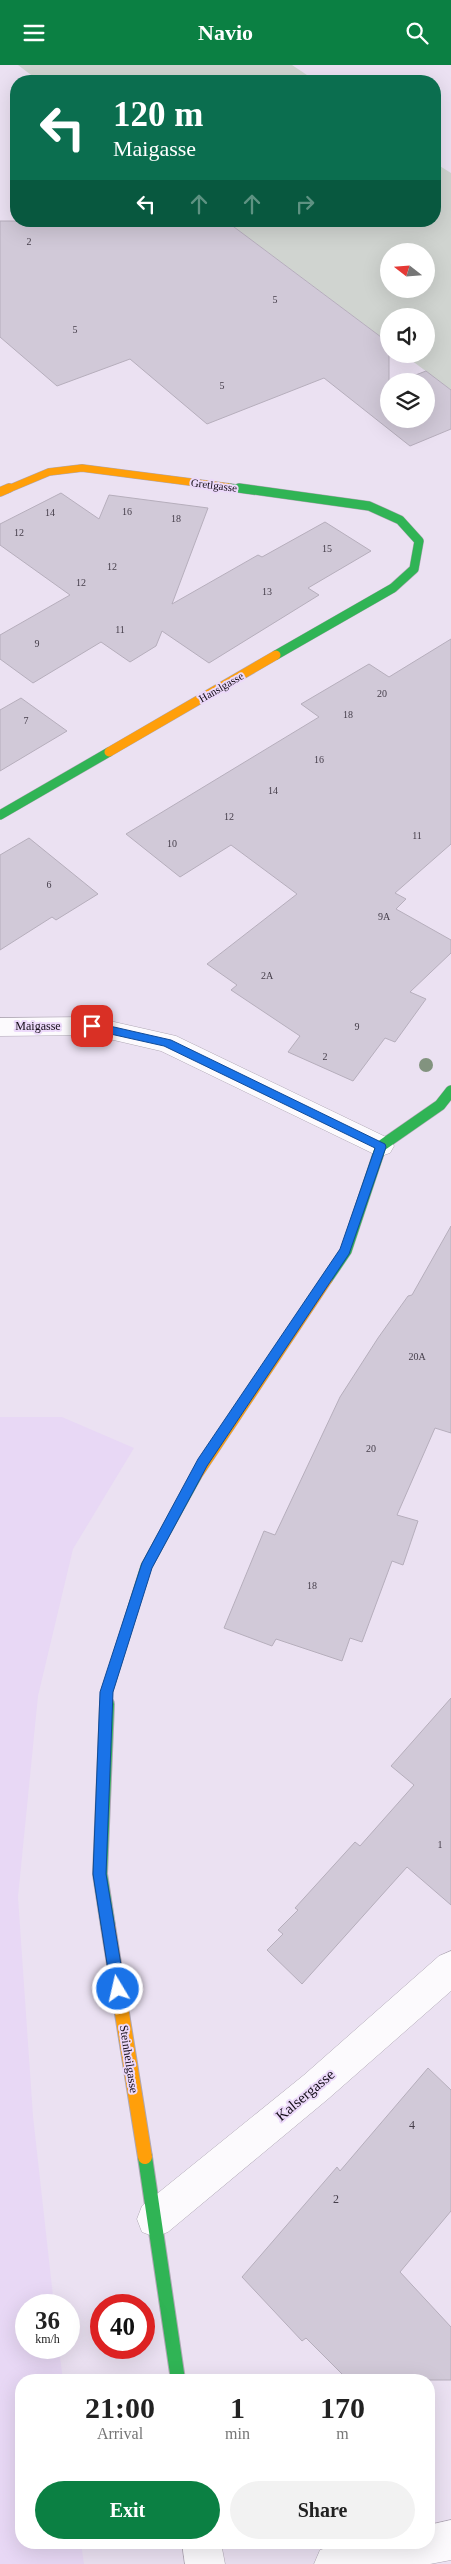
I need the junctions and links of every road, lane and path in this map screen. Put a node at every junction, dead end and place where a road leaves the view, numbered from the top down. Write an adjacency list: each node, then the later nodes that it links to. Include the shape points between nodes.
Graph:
1 (0, 492): 2 (street, Gretlgasse, via 35,475 60,468 82,468 358,503 389,511 409,525)
2 (420, 541): 3 (street, Hanslgasse, via 414,569 392,588)
3 (0, 815)
4 (0, 1027): 6 (street, Maigasse, via 92,1026 167,1043)
5 (451, 1091): 6 (street, via 440,1105)
6 (381, 1147): 8 (street, Steinheilgasse, via 346,1251 203,1463 146,1567 107,1692 100,1874)
7 (451, 1968): 8 (street, Kalsergasse, via 316,2087)
8 (155, 2219): 9 (street, Steinheilgasse)
9 (177, 2374)
10 (451, 2540): 11 (street)
11 (435, 2543)
12 (203, 2549): 14 (street)
13 (407, 2549): 15 (street)
14 (205, 2564)
15 (334, 2564)

